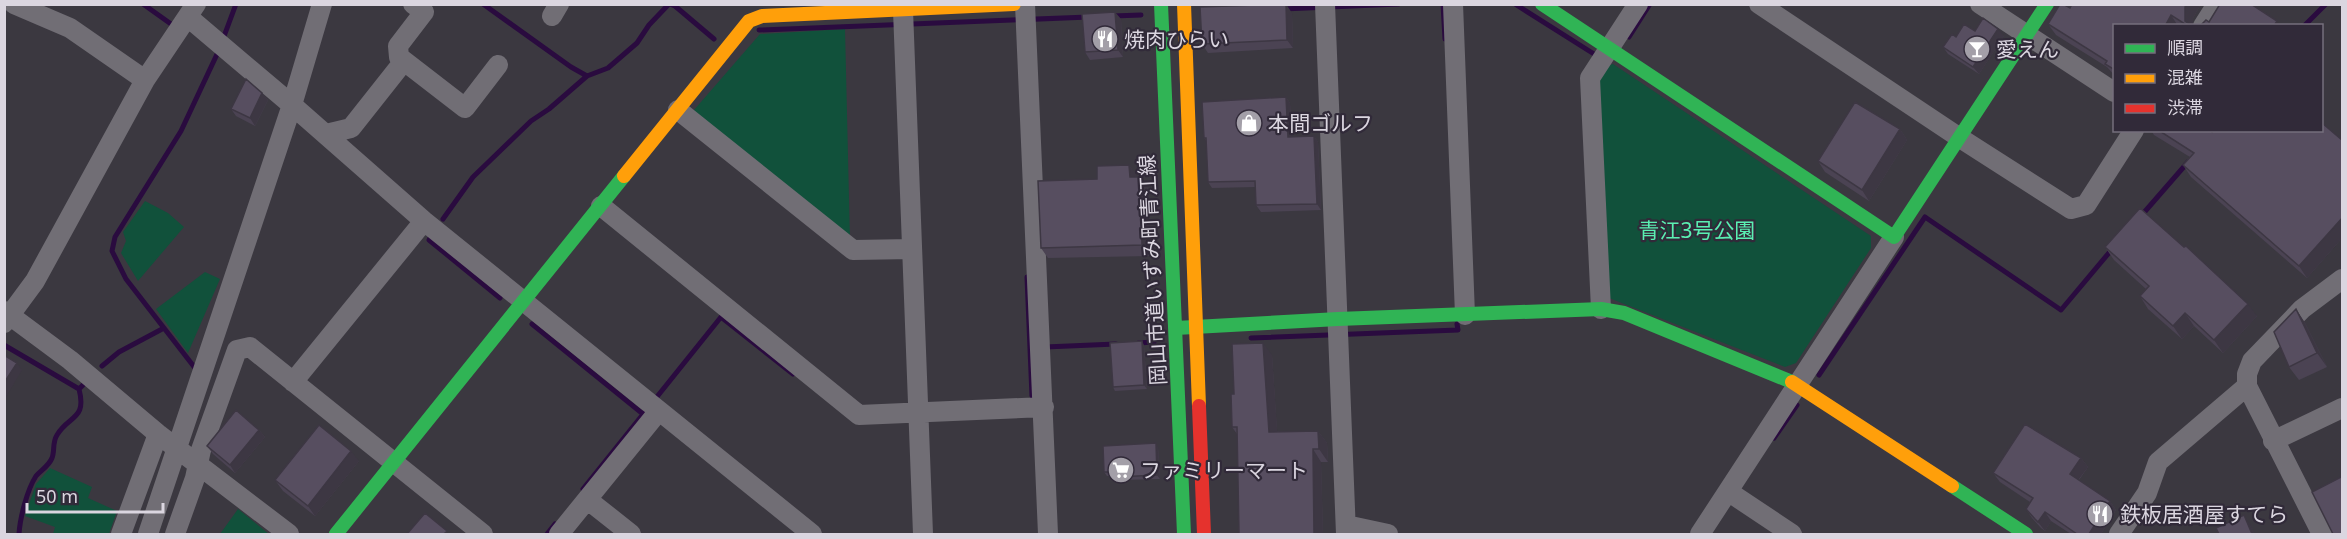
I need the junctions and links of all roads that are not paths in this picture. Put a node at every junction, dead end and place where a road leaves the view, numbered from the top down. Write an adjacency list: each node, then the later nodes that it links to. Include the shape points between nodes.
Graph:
1 (14, 4): 15 (street)
2 (322, 4): 26 (street)
3 (413, 4): 22 (street, via 424,12 398,46 399,57)
4 (1161, 4): 41 (street, 岡山市道いずみ町青江線)
5 (1184, 4): 40 (street, 岡山市道いずみ町青江線)
6 (1542, 4): 21 (street)
7 (1638, 4): 21 (street)
8 (1760, 4): 30 (street)
9 (1980, 4): 20 (street)
10 (2048, 4): 20 (street)
11 (2217, 4): 19 (street)
12 (1453, 5): 38 (street)
13 (1325, 6): 42 (street)
14 (192, 10): 24 (street); 26 (street)
15 (48, 11): 24 (street)
16 (1023, 12): 18 (street); 46 (street)
17 (751, 13): 18 (street); 27 (street)
18 (903, 20): 34 (street)
19 (2204, 24)
20 (2027, 36): 25 (street); 30 (street)
21 (1610, 48): 33 (street); 37 (street, via 1590,78)
22 (404, 61): 23 (street, via 465,108); 29 (street, via 351,128)
23 (498, 65)
24 (145, 80): 39 (street, via 35,281)
25 (2113, 91)
26 (292, 105): 29 (street); 52 (street)
27 (678, 110): 31 (street); 34 (street, via 853,250)
28 (2133, 132): 30 (street, via 2086,205 2071,208)
29 (326, 134): 32 (street)
30 (1960, 138): 33 (street)
31 (601, 206): 36 (street); 49 (street, via 859,415)
32 (424, 221): 36 (street); 43 (street)
33 (1894, 237): 44 (street)
34 (912, 249): 49 (street)
35 (2343, 279): 45 (street, via 2302,309 2252,361)
36 (524, 302): 47 (street); 53 (street)
37 (1601, 309): 38 (street); 44 (street, via 1624,313)
38 (1460, 316): 42 (street)
39 (7, 317): 50 (street, via 70,360)
40 (1196, 327): 41 (street); 42 (street); 71 (street, 岡山市道いずみ町青江線)
41 (1176, 328): 70 (street, 岡山市道いずみ町青江線)
42 (1338, 329): 57 (street)
43 (293, 382): 53 (street); 54 (street, via 250,347 237,350)
44 (1796, 384): 55 (street); 58 (street)
45 (2247, 386): 51 (street); 75 (street, via 2158,462 2147,493)
46 (1044, 406): 49 (street); 69 (street)
47 (653, 408): 56 (street); 67 (street)
48 (2343, 408): 51 (street)
49 (918, 418): 68 (street)
50 (158, 434): 52 (street); 59 (street)
51 (2274, 441): 76 (street)
52 (178, 448): 54 (street); 60 (street)
53 (392, 463): 63 (street); 64 (street)
54 (198, 464): 61 (street); 62 (street)
55 (1729, 492): 73 (street); 74 (street)
56 (588, 500): 65 (street); 66 (street)
57 (1346, 530): 72 (street)
58 (2016, 532)
59 (121, 534)
60 (148, 534)
61 (175, 534)
62 (289, 534)
63 (336, 534)
64 (483, 534)
65 (559, 534)
66 (631, 534)
67 (812, 534)
68 (923, 534)
69 (1048, 534)
70 (1184, 534)
71 (1204, 534)
72 (1389, 534)
73 (1700, 534)
74 (1792, 534)
75 (2118, 534)
76 (2322, 534)

